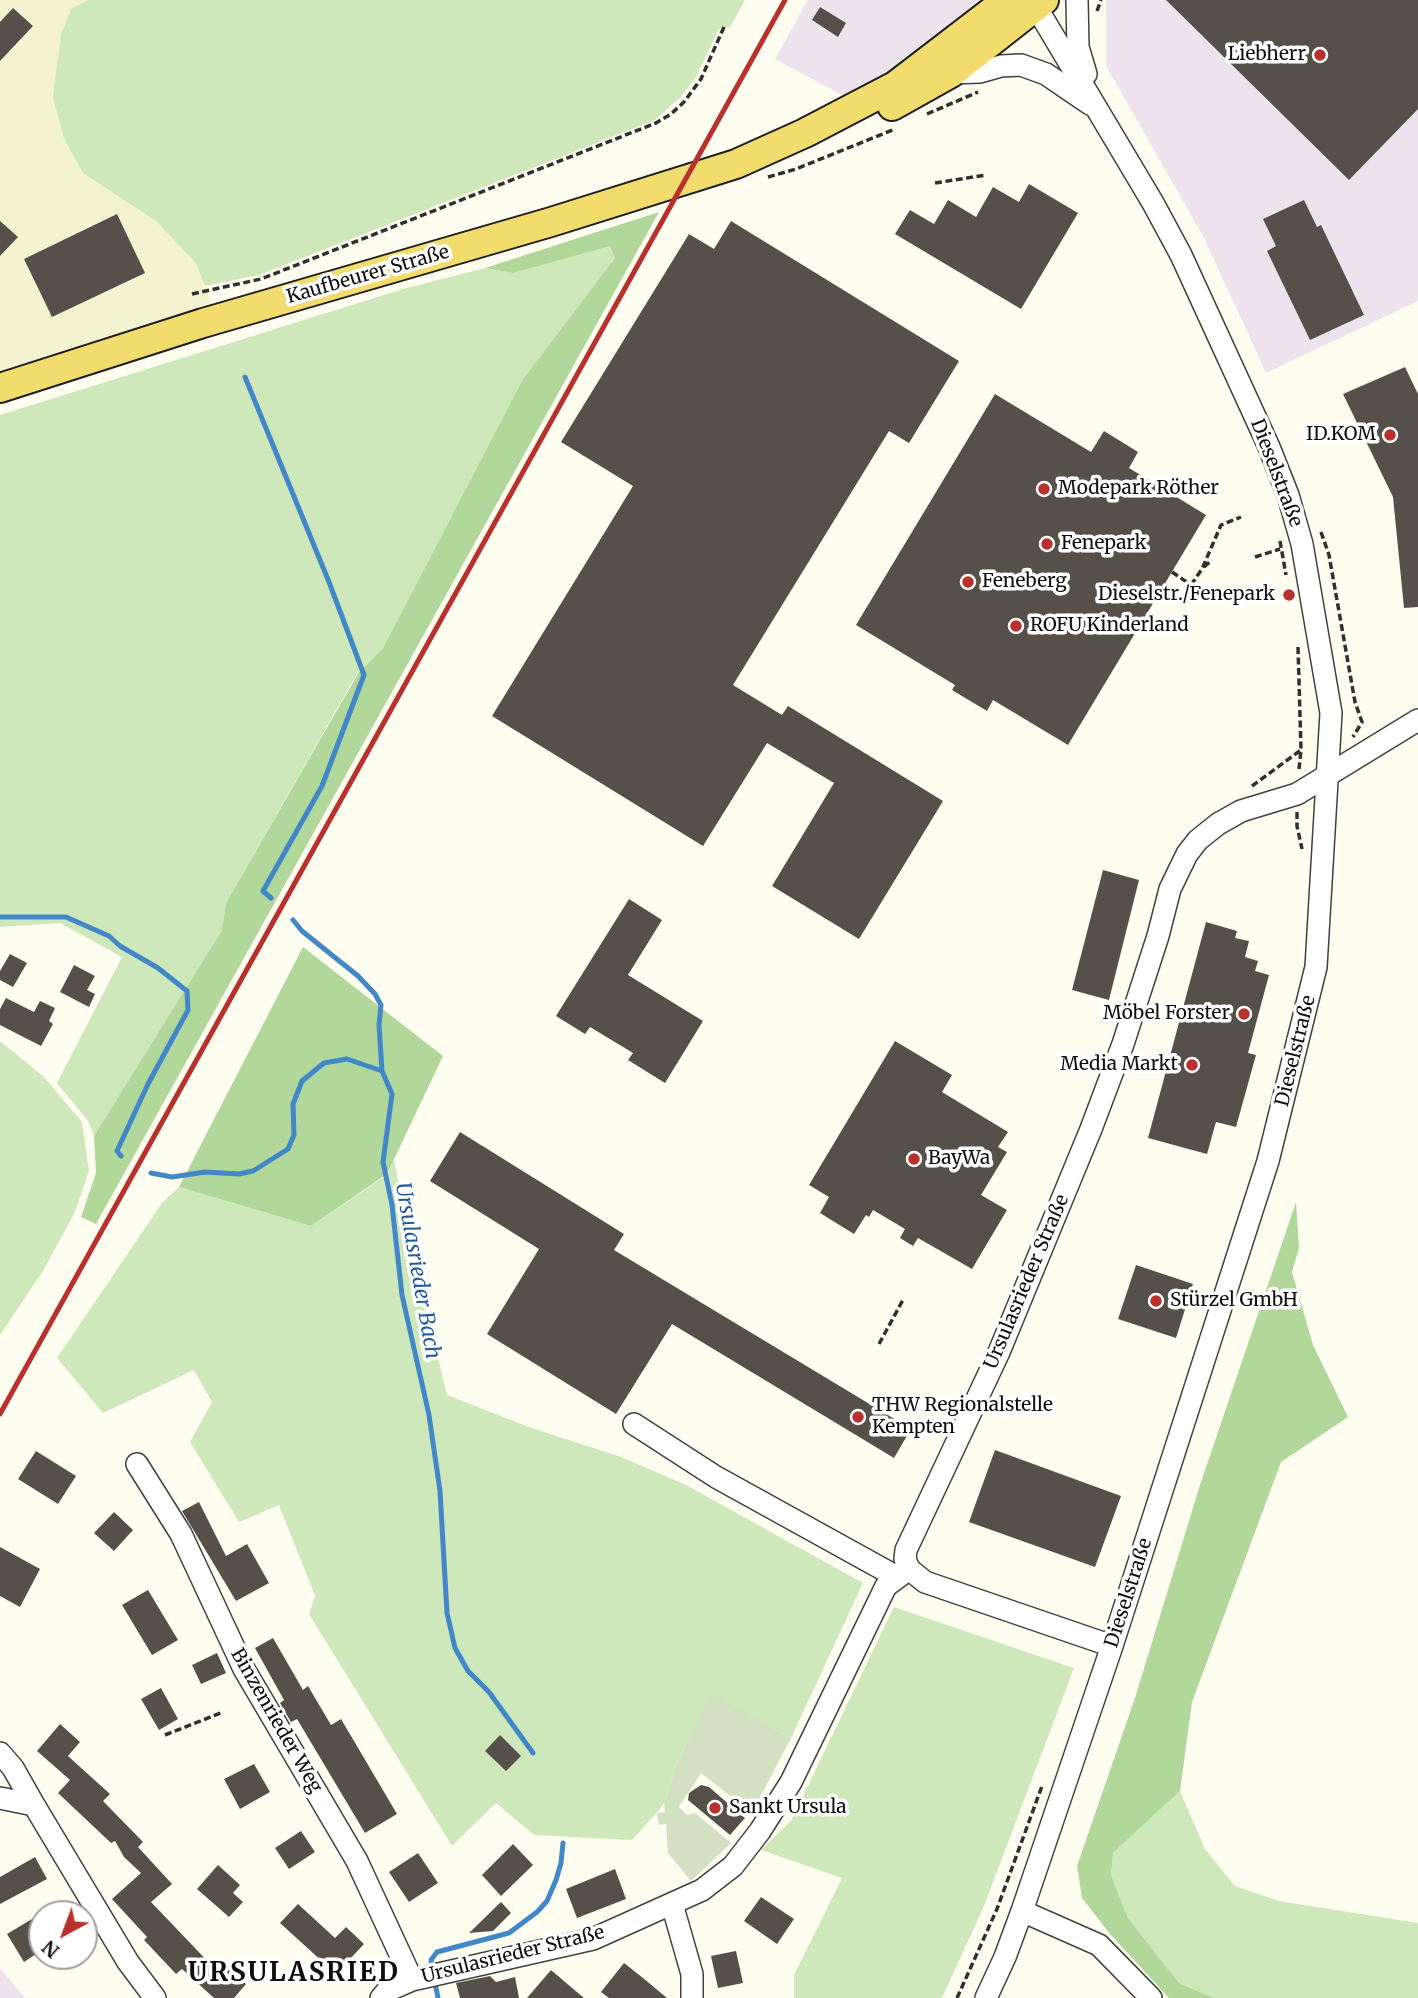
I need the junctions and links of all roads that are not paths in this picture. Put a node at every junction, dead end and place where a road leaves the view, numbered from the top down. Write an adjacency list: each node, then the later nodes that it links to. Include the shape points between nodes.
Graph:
1 (1007, 0): 6 (main road, Kaufbeurer Straße, via 895,86)
2 (1077, 0): 5 (street, Dieselstraße, via 1078,47)
3 (1038, 2): 4 (main road, Kaufbeurer Straße); 5 (street, Dieselstraße)
4 (951, 73): 5 (street, Dieselstraße, via 1021,65 1046,74); 6 (main road, Kaufbeurer Straße, via 804,149)
5 (1095, 107): 9 (street, Dieselstraße, via 1181,255 1288,495 1302,544 1331,713)
6 (736, 164): 7 (main road, Kaufbeurer Straße)
7 (0, 388)
8 (1418, 720): 9 (street, Ursulasrieder Straße)
9 (1329, 774): 12 (street, Ursulasrieder Straße, via 1297,794 1241,811 1218,824 1187,854 1170,889 1123,1044 1091,1129 999,1352 906,1550); 13 (street, Dieselstraße, via 1316,967 1297,1049 1265,1174)
10 (634, 1424): 12 (street, via 716,1477)
11 (137, 1464): 19 (street, Binzenrieder Weg, via 181,1534 244,1669)
12 (903, 1573): 13 (street); 17 (street, Ursulasrieder Straße, via 886,1586 791,1782 760,1831 733,1866 702,1890)
13 (1112, 1646): 18 (street, Dieselstraße)
14 (0, 1752): 16 (street)
15 (0, 1798): 16 (street)
16 (34, 1805): 20 (street, via 128,1962)
17 (672, 1904): 19 (street, Ursulasrieder Straße, via 593,1939); 22 (street, via 692,1974)
18 (1022, 1911): 23 (street, Dieselstraße); 24 (street, via 1099,1945)
19 (427, 1977): 21 (street, Ursulasrieder Straße, via 387,1991)
20 (155, 1998)
21 (381, 1998)
22 (692, 1998)
23 (986, 1998)
24 (1151, 1998)

